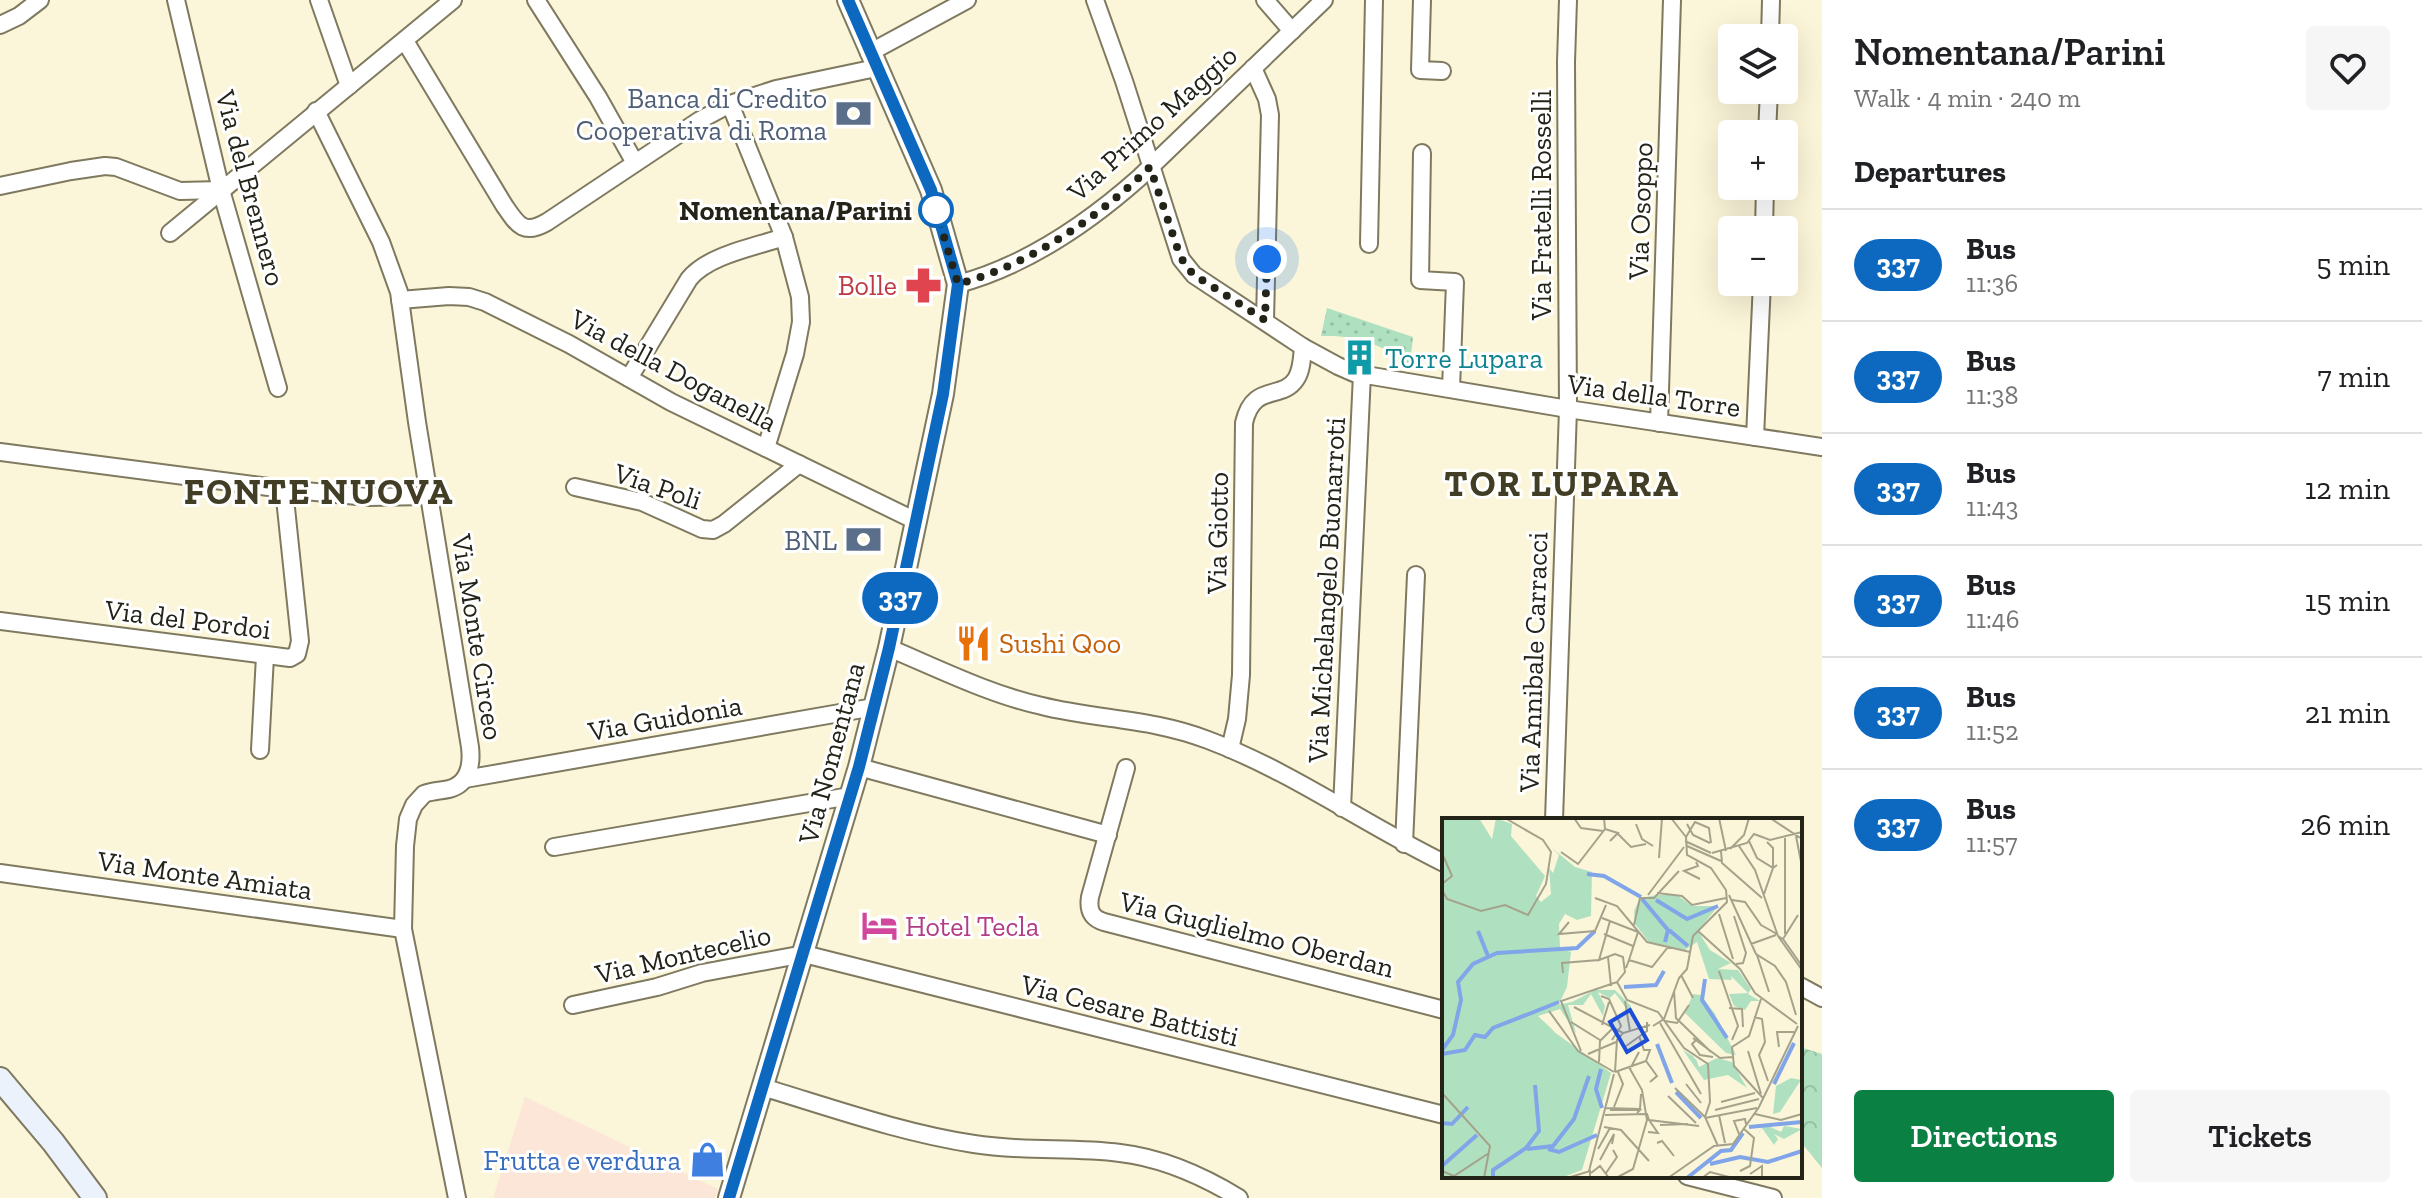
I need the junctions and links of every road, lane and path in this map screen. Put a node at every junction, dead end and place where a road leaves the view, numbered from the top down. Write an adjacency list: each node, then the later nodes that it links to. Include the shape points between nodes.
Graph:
1 (40, 0): 17 (street)
2 (176, 0): 30 (street, Via del Brennero)
3 (319, 0): 23 (street)
4 (453, 0): 19 (street)
5 (536, 0): 27 (street)
6 (848, 0): 20 (street, Via Nomentana)
7 (967, 0): 20 (street)
8 (1095, 0): 28 (street, Via della Torre)
9 (1265, 0): 18 (street)
10 (1324, 0): 18 (street, Via Primo Maggio)
11 (1374, 0): 33 (street)
12 (1422, 0): 22 (street, via 1420,70)
13 (1568, 0): 43 (street, Via Fratelli Rosselli)
14 (1672, 0): 44 (street, Via Osoppo)
15 (1771, 0): 16 (street)
16 (1770, 24)
17 (0, 25)
18 (1292, 31): 21 (street, Via Primo Maggio)
19 (405, 41): 23 (street); 27 (street, via 521,227 534,229)
20 (872, 60): 24 (street); 34 (street, Via Nomentana, via 931,190)
21 (1253, 68): 28 (street, Via Primo Maggio); 37 (street, via 1270,115)
22 (1442, 71)
23 (349, 86): 25 (street)
24 (730, 104): 27 (street); 32 (street)
25 (316, 111): 30 (street); 36 (street, Via Monte Circeo, via 381,242)
26 (1422, 153): 42 (street, via 1420,280 1455,282)
27 (635, 163)
28 (1150, 167): 34 (street, Via Primo Maggio, via 1065,234 1002,269); 37 (street, Via della Torre, via 1185,265)
29 (0, 186): 30 (street, via 105,166 176,190)
30 (221, 190): 31 (street); 41 (street, Via del Brennero)
31 (170, 233)
32 (784, 237): 40 (street, via 697,270); 47 (street, via 798,282 801,316)
33 (1369, 244)
34 (958, 284): 53 (street, Via Nomentana, via 943,394)
35 (1761, 296): 45 (street)
36 (400, 300): 40 (street, Via della Doganella, via 478,299); 52 (street, Via Monte Circeo)
37 (1265, 320): 38 (street, Via della Torre)
38 (1303, 347): 39 (street, Via della Torre); 59 (street, Via Giotto, via 1296,380 1256,400 1244,423 1241,675)
39 (1362, 374): 42 (street, Via della Torre); 65 (street, Via Michelangelo Buonarroti)
40 (629, 378): 47 (street, Via della Doganella)
41 (278, 388)
42 (1451, 389): 43 (street, Via della Torre)
43 (1568, 409): 44 (street, Via della Torre); 66 (street, Via Annibale Carracci)
44 (1659, 423): 45 (street, Via della Torre)
45 (1755, 437): 46 (street, Via della Torre)
46 (1822, 447)
47 (766, 448): 49 (street, Via della Doganella)
48 (0, 452): 51 (street)
49 (799, 464): 50 (street, Via Poli, via 713,530 642,502); 53 (street, Via della Doganella)
50 (575, 487)
51 (284, 489): 52 (street); 57 (street, Via del Pordoi, via 300,645 290,658)
52 (429, 496): 63 (street, Via Monte Circeo, via 470,747)
53 (916, 521): 56 (street, Via Nomentana)
54 (1416, 575): 68 (street)
55 (0, 621): 57 (street, Via del Pordoi)
56 (889, 648): 58 (street, Via Nomentana); 59 (street, via 1033,704 1151,723)
57 (265, 656): 60 (street)
58 (874, 707): 61 (street, Via Nomentana); 63 (street, Via Guidonia)
59 (1230, 749): 65 (street)
60 (260, 750)
61 (859, 767): 64 (street, Via Nomentana); 67 (street)
62 (1126, 768): 67 (street, Via Guglielmo Oberdan)
63 (465, 779): 72 (street, Via Monte Circeo, via 453,788 424,794 410,811)
64 (850, 796): 69 (street); 73 (street, Via Nomentana)
65 (1342, 808): 68 (street)
66 (1554, 818)
67 (1108, 835): 77 (street, Via Guglielmo Oberdan, via 1089,903 1099,921)
68 (1404, 844): 70 (street)
69 (554, 847)
70 (1442, 862)
71 (0, 873): 72 (street, Via Monte Amiata)
72 (403, 929): 83 (street, Via Monte Circeo)
73 (804, 954): 76 (street, Via Montecelio); 79 (street, Via Nomentana); 80 (street, Via Cesare Battisti)
74 (1802, 987): 75 (street)
75 (1822, 998)
76 (573, 1005)
77 (1442, 1009)
78 (0, 1079): 82 (main road)
79 (762, 1087): 84 (street, Via Nomentana); 85 (street, via 965,1143 1145,1157 1191,1172)
80 (1442, 1114)
81 (1695, 1178): 86 (street)
82 (95, 1198)
83 (457, 1198)
84 (729, 1198)
85 (1239, 1198)
86 (1773, 1198)

